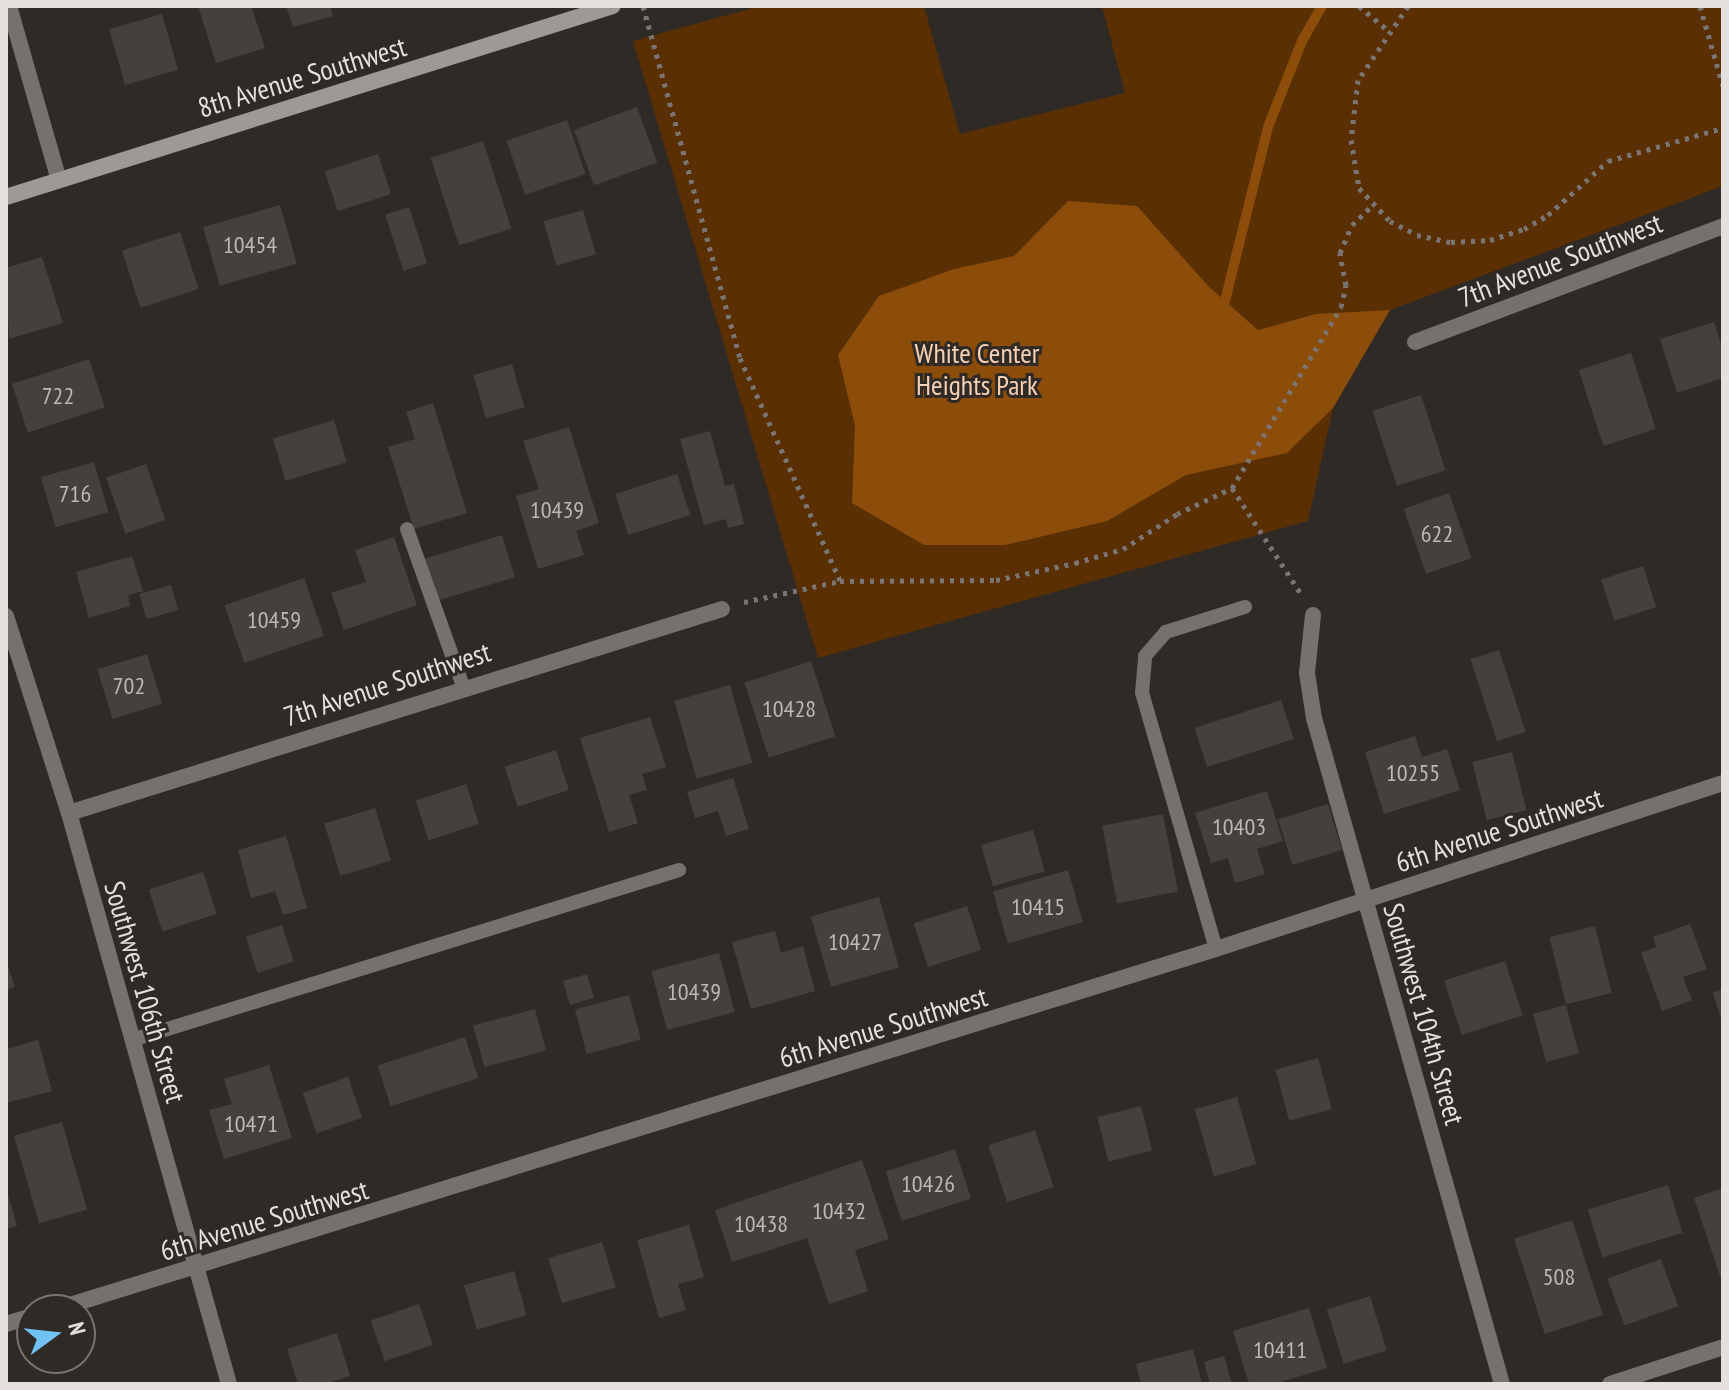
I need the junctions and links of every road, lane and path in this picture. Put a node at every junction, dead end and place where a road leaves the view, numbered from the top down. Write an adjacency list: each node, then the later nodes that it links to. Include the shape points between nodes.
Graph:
1 (9, 6): 10 (street)
2 (613, 6): 10 (street, 8th Avenue Southwest)
3 (643, 6): 17 (path, via 740,358)
4 (1359, 6): 7 (path)
5 (1408, 6): 7 (path)
6 (1700, 6): 8 (path)
7 (1390, 32): 12 (path, via 1358,80 1353,109 1351,140 1359,188)
8 (1723, 86)
9 (1723, 128): 12 (path, via 1608,161 1548,215 1490,240 1451,242 1417,235)
10 (59, 180): 11 (street, 8th Avenue Southwest)
11 (6, 197)
12 (1372, 206): 15 (path, via 1352,225 1340,253 1346,285 1341,307)
13 (1723, 226): 14 (street, 7th Avenue Southwest)
14 (1415, 342)
15 (1232, 488): 17 (path, via 1177,514 1123,549 1075,563 996,580); 20 (path)
16 (407, 529): 22 (lane)
17 (840, 581): 19 (path, via 791,588)
18 (1245, 607): 27 (lane, via 1166,632 1145,656 1142,693)
19 (722, 609): 22 (street, 7th Avenue Southwest)
20 (1313, 615): 26 (street, Southwest 104th Street, via 1307,673 1314,718)
21 (6, 616): 24 (street, Southwest 106th Street)
22 (463, 686): 24 (street, 7th Avenue Southwest)
23 (1723, 783): 26 (street, 6th Avenue Southwest)
24 (69, 813): 28 (street, Southwest 106th Street)
25 (679, 870): 28 (lane)
26 (1366, 902): 27 (street, 6th Avenue Southwest); 33 (street, Southwest 104th Street)
27 (1216, 949): 29 (street, 6th Avenue Southwest)
28 (132, 1040): 29 (street, Southwest 106th Street)
29 (195, 1270): 30 (street, 6th Avenue Southwest); 32 (street, Southwest 106th Street)
30 (96, 1298)
31 (1723, 1347): 34 (street)
32 (229, 1384)
33 (1502, 1384)
34 (1610, 1384)

